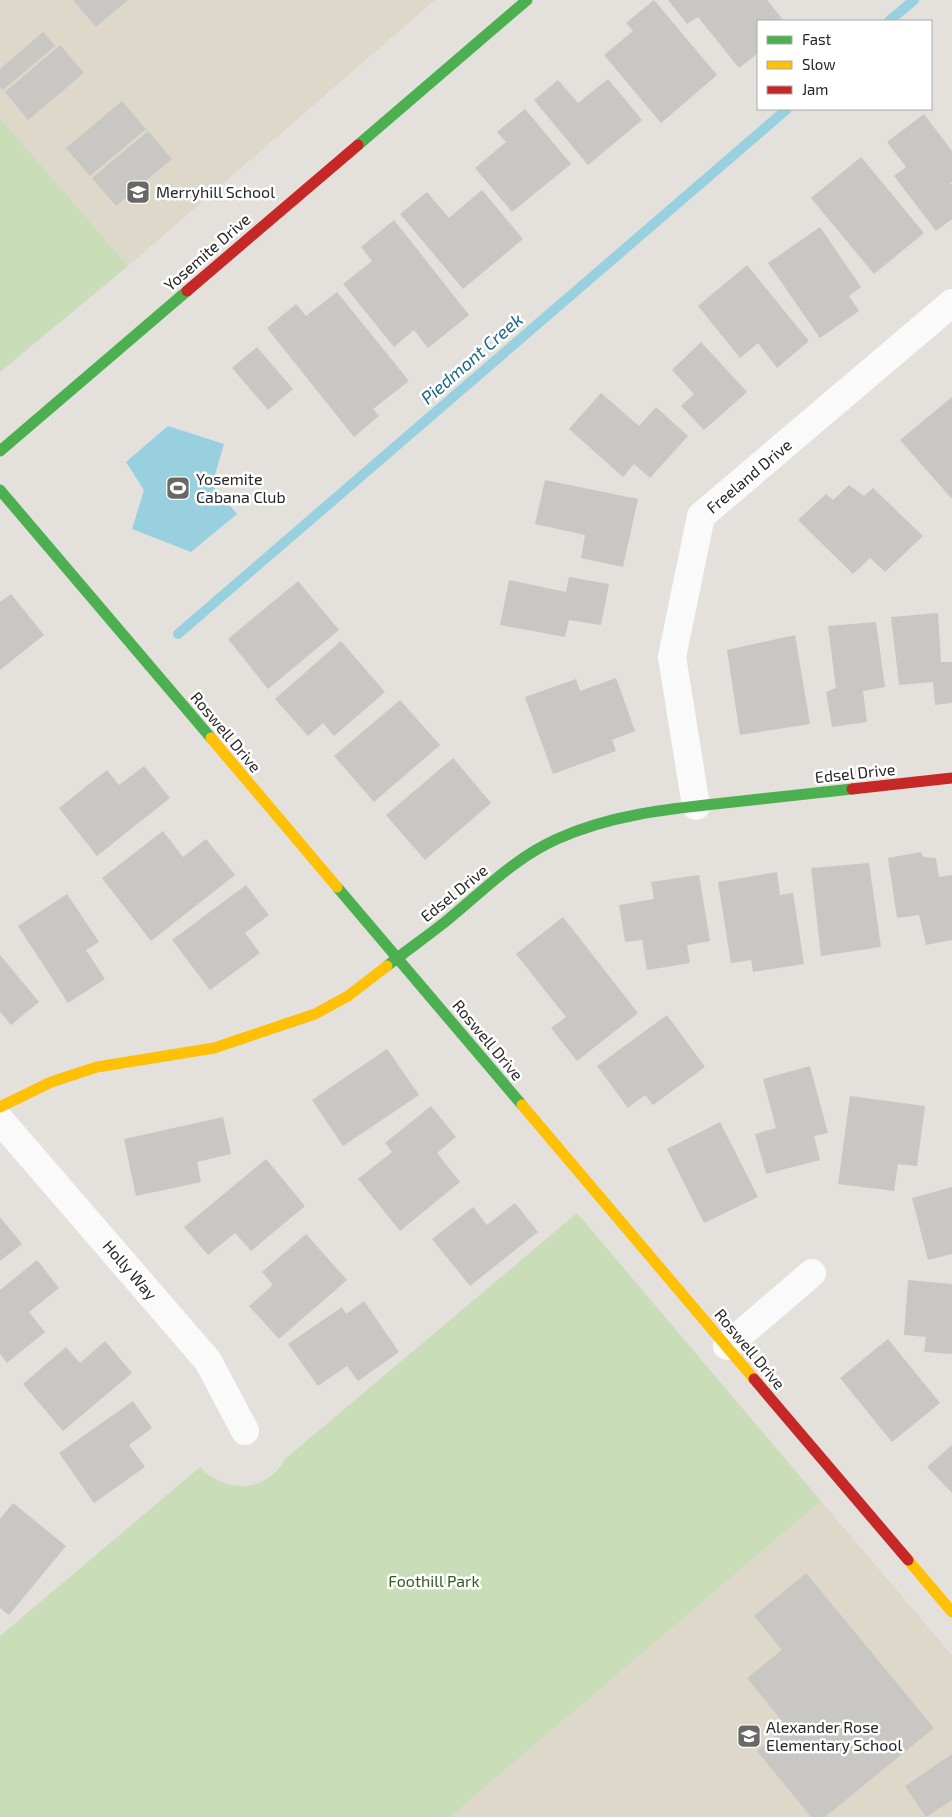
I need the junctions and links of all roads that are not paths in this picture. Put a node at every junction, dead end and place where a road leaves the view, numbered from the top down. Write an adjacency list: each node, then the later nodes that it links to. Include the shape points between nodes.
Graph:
1 (527, 0): 3 (street, Yosemite Drive)
2 (952, 303): 6 (street, Freeland Drive, via 701,516 672,657)
3 (0, 451)
4 (0, 490): 7 (street, Roswell Drive)
5 (952, 778): 6 (street, Edsel Drive)
6 (696, 806): 7 (street, Edsel Drive, via 624,817 556,838 488,884)
7 (398, 959): 8 (street, Edsel Drive, via 348,996 315,1014 214,1048 97,1067 51,1082); 11 (street, Roswell Drive)
8 (0, 1107)
9 (0, 1120): 12 (street, Holly Way, via 208,1361)
10 (812, 1273): 11 (street)
11 (727, 1346): 13 (street, Roswell Drive)
12 (245, 1431)
13 (952, 1612)

